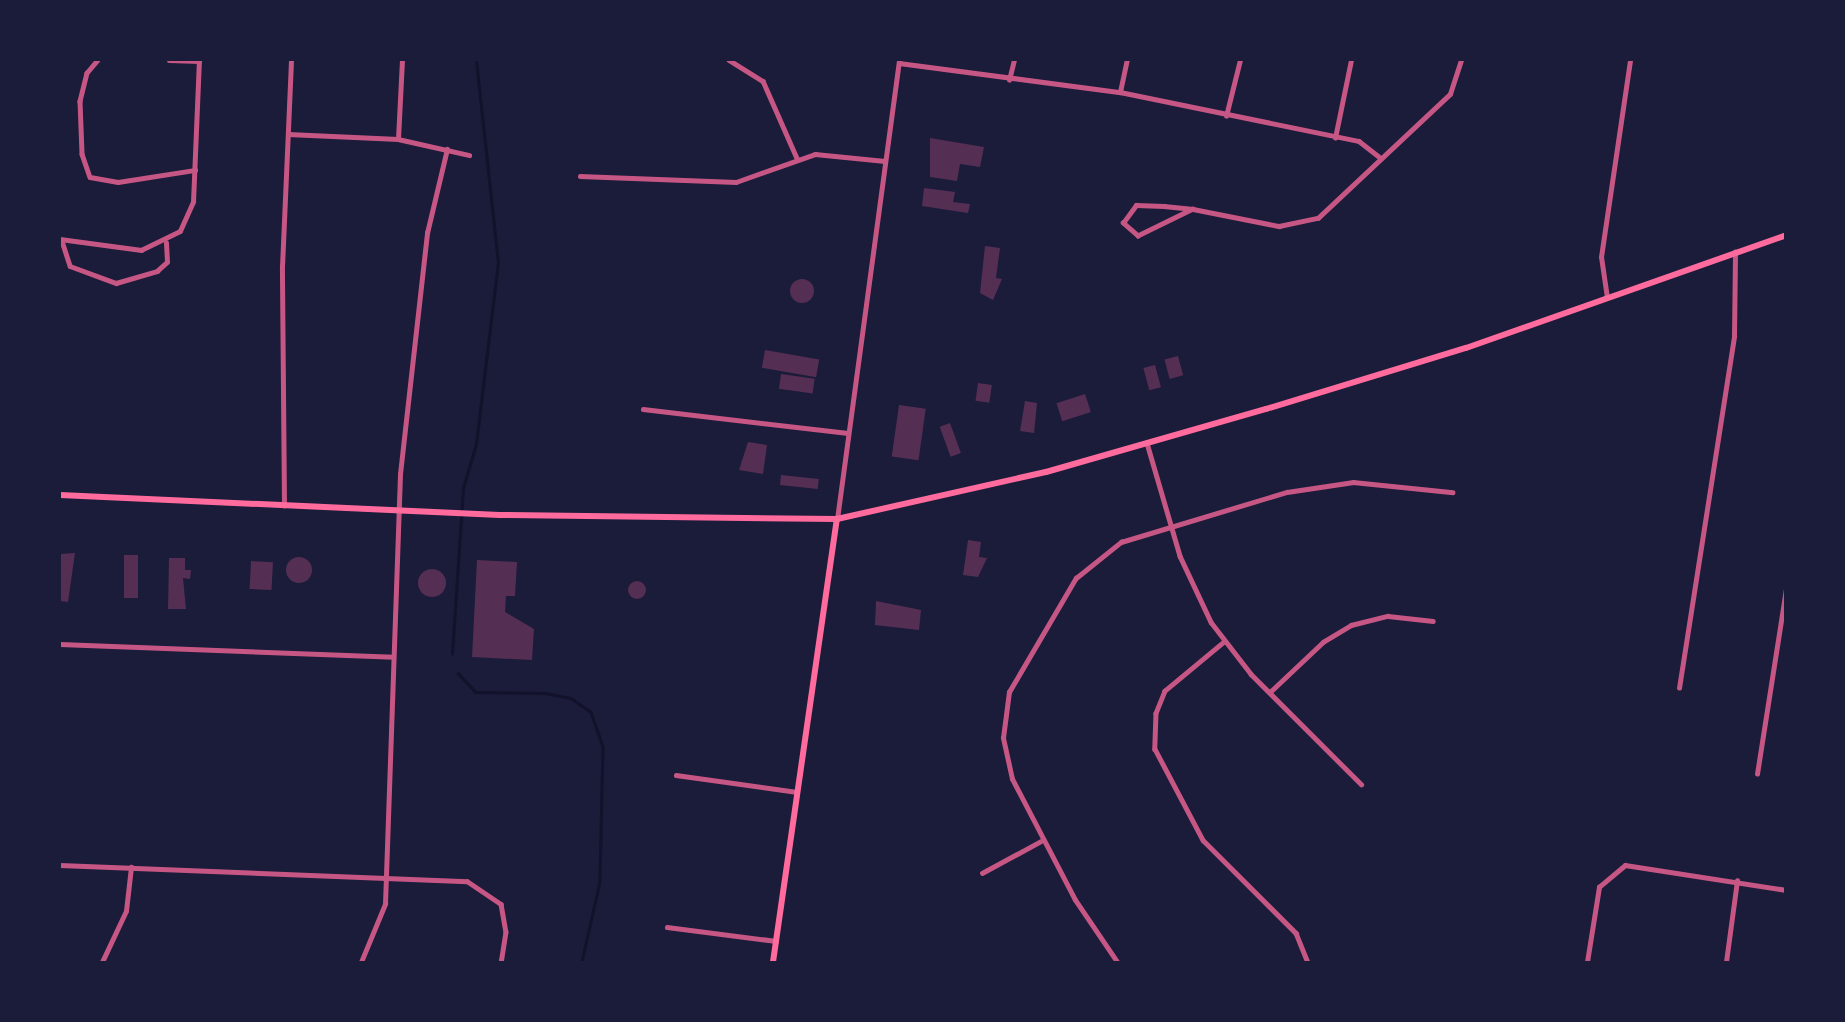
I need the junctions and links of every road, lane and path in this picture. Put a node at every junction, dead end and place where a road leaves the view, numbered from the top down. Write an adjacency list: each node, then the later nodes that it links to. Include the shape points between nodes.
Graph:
1 (98, 60): 25 (street, via 89,67 80,128 90,177 118,182)
2 (169, 60): 3 (street)
3 (199, 60): 25 (street)
4 (291, 60): 17 (street)
5 (401, 60): 19 (street)
6 (729, 60): 22 (street, via 763,81)
7 (1014, 60): 14 (street)
8 (1128, 60): 15 (street)
9 (1240, 60): 16 (street)
10 (1351, 60): 18 (street)
11 (1461, 60): 23 (street, via 1452,91)
12 (1630, 60): 32 (street, via 1601,257)
13 (899, 61): 14 (street); 24 (street)
14 (1009, 80): 15 (street)
15 (1120, 92): 16 (street)
16 (1226, 117): 18 (street)
17 (288, 134): 19 (street); 38 (street)
18 (1335, 138): 23 (street, via 1359,141)
19 (398, 139): 20 (street)
20 (447, 149): 21 (street); 39 (street, via 427,233)
21 (469, 155)
22 (797, 158): 24 (street, via 825,154); 26 (street, via 736,183)
23 (1381, 158): 27 (street, via 1327,212 1304,224)
24 (885, 161): 34 (street)
25 (195, 170): 30 (street, via 190,215)
26 (580, 176)
27 (1193, 209): 27 (street, via 1136,205 1123,223 1142,235)
28 (1786, 235): 31 (main road)
29 (61, 240): 30 (street, via 141,250); 30 (street, via 70,266 116,283 157,271 167,262)
30 (166, 243)
31 (1735, 253): 32 (main road); 47 (street, via 1734,336)
32 (1607, 298): 35 (main road)
33 (643, 409): 34 (street)
34 (846, 433): 40 (street)
35 (1147, 443): 40 (main road, via 960,494); 41 (street)
36 (1452, 492): 41 (street, via 1334,483)
37 (60, 495): 38 (main road)
38 (284, 507): 39 (main road)
39 (399, 510): 40 (main road); 46 (street)
40 (837, 519): 52 (main road)
41 (1171, 526): 44 (street, via 1189,579); 53 (street, via 1121,542 1085,568 1009,692 1003,725 1007,766)
42 (1786, 589): 49 (street)
43 (1433, 621): 48 (street, via 1388,616 1350,625 1317,646)
44 (1224, 642): 48 (street); 67 (street, via 1165,691 1154,724 1155,749 1203,840 1296,933)
45 (60, 644): 46 (street)
46 (393, 657): 57 (street)
47 (1679, 688)
48 (1269, 692): 51 (street)
49 (1757, 774)
50 (676, 775): 52 (street)
51 (1361, 784)
52 (797, 792): 61 (main road)
53 (1044, 841): 56 (street); 66 (street)
54 (60, 865): 55 (street)
55 (131, 867): 57 (street); 62 (street, via 126,911)
56 (982, 873)
57 (387, 876): 63 (street, via 379,930); 64 (street, via 467,881 490,891 506,921)
58 (1737, 881): 59 (street); 68 (street, via 1637,865 1615,870 1596,898); 69 (street)
59 (1786, 890)
60 (667, 927): 61 (street)
61 (776, 941): 65 (main road)
62 (102, 962)
63 (360, 962)
64 (502, 962)
65 (773, 962)
66 (1117, 962)
67 (1308, 962)
68 (1587, 962)
69 (1726, 962)

